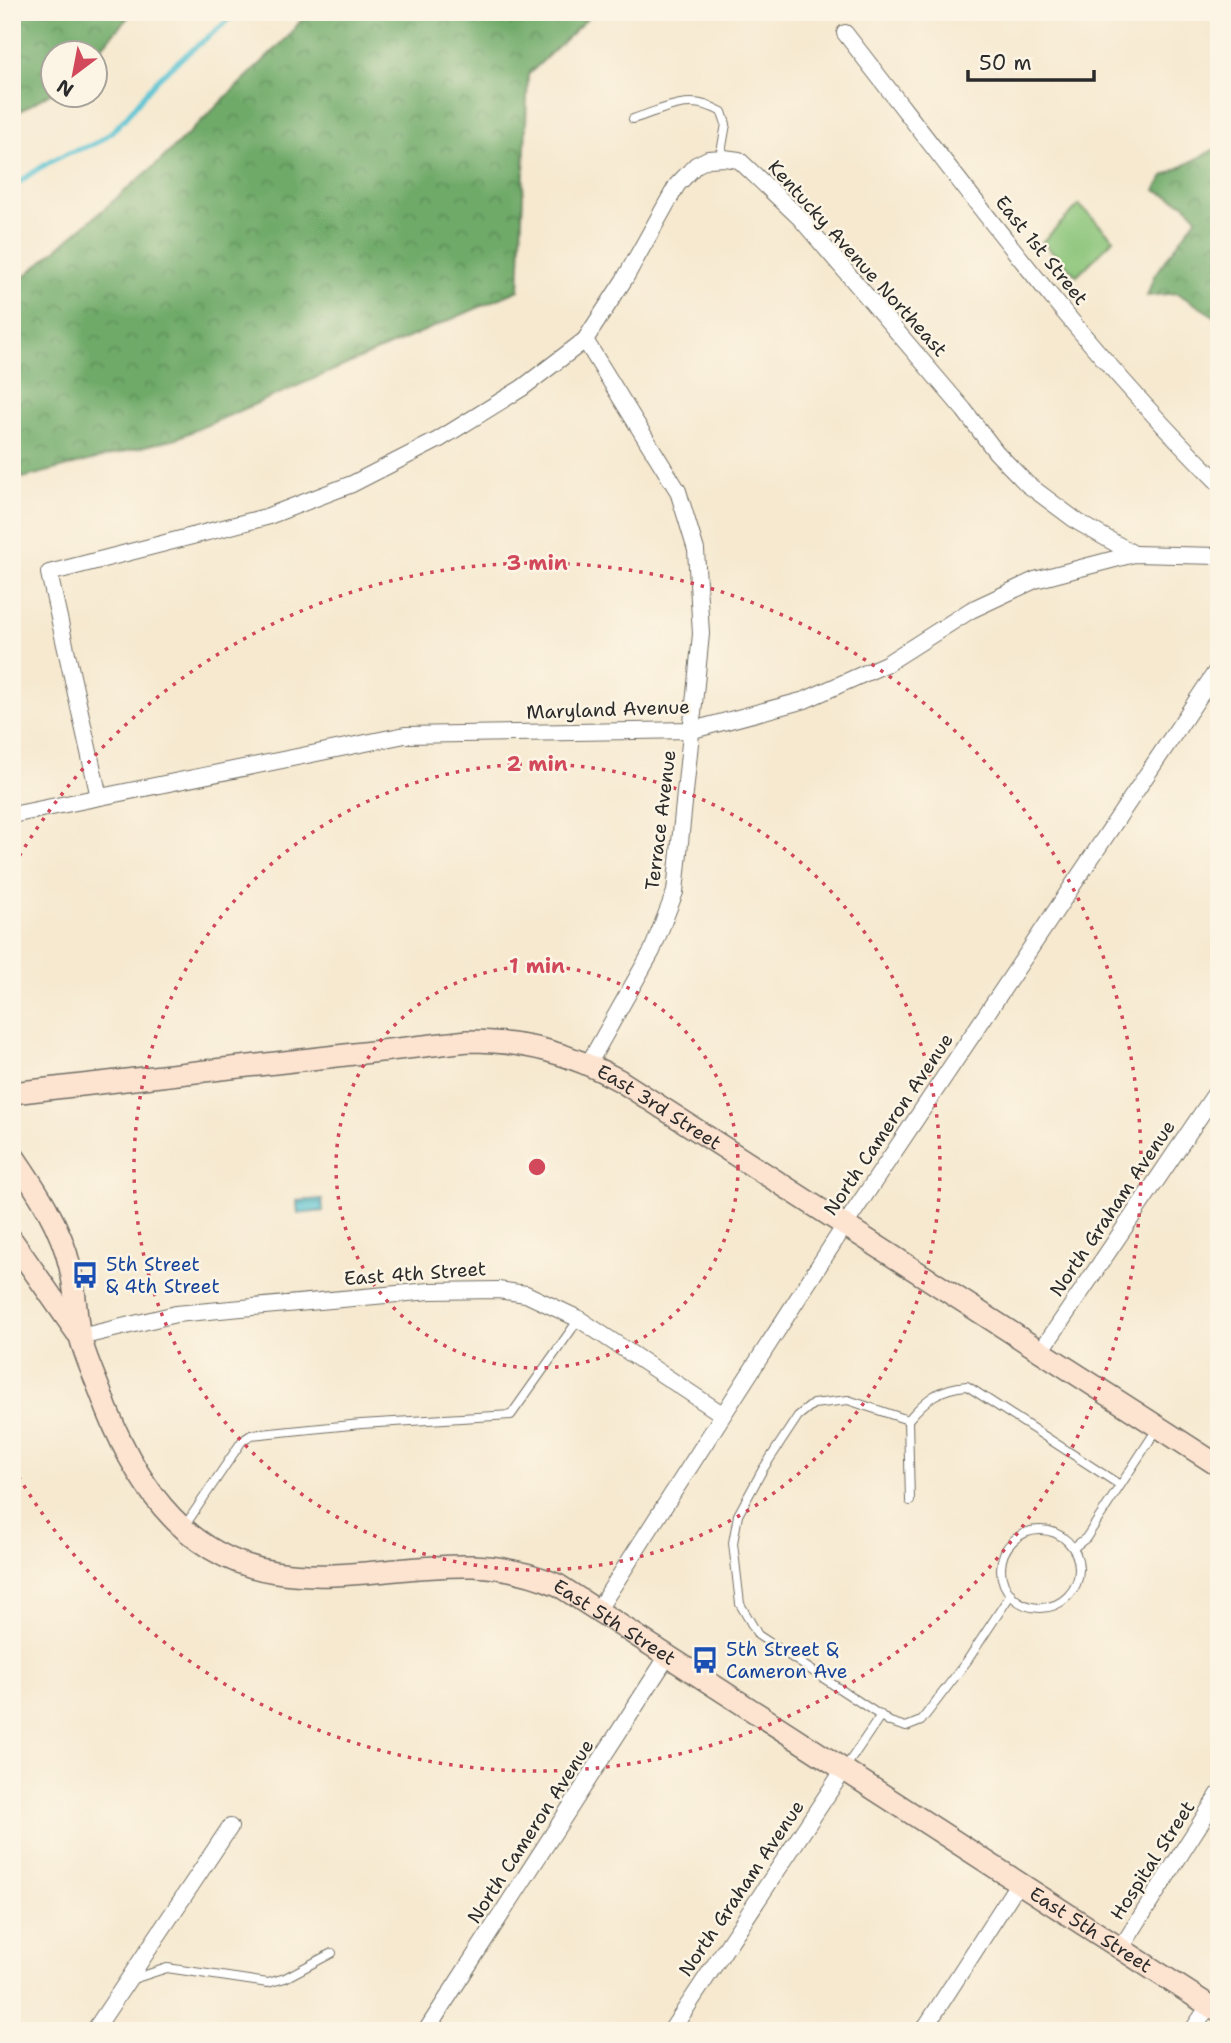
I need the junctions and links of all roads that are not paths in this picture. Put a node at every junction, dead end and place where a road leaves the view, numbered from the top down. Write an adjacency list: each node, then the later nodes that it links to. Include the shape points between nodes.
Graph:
1 (845, 33): 5 (street, East 1st Street, via 1125,386)
2 (633, 119): 3 (lane, via 689,100 708,104 722,112 726,124)
3 (720, 158): 4 (street, via 696,164 677,184); 6 (street, Kentucky Avenue Northeast, via 739,160 800,218 1027,484 1078,522)
4 (585, 340): 9 (street, Terrace Avenue, via 664,464 689,520 700,588 701,634); 10 (street, via 512,395 352,484 266,517 49,573)
5 (1219, 483)
6 (1135, 554): 7 (street, Maryland Avenue); 9 (street, Maryland Avenue, via 1035,580 971,610 886,664 805,700)
7 (1219, 556)
8 (1219, 667): 16 (street, North Cameron Avenue)
9 (693, 730): 10 (street, Maryland Avenue, via 405,735); 12 (street, Terrace Avenue, via 675,892 652,951)
10 (99, 797): 11 (street, Maryland Avenue)
11 (12, 814)
12 (589, 1063): 14 (main road, East 3rd Street, via 531,1045 468,1041); 16 (main road, East 3rd Street)
13 (1219, 1088): 20 (street, North Graham Avenue)
14 (12, 1093)
15 (12, 1154): 19 (main road, East 5th Street, via 62,1242)
16 (845, 1225): 20 (main road, East 3rd Street); 21 (street, North Cameron Avenue)
17 (12, 1240): 19 (main road, East 5th Street)
18 (579, 1319): 19 (street, East 4th Street, via 526,1294 471,1289 176,1314); 21 (street, East 4th Street); 27 (lane, via 511,1415 251,1435 242,1441)
19 (80, 1337): 27 (main road, East 5th Street, via 125,1454 163,1510)
20 (1041, 1351): 23 (main road, East 3rd Street)
21 (722, 1414): 30 (street, North Cameron Avenue)
22 (908, 1420): 25 (lane, via 945,1388 967,1386); 26 (lane); 32 (lane, via 848,1400 813,1404 798,1416 763,1469 738,1515 733,1542 740,1604 758,1635)
23 (1158, 1427): 24 (main road, East 3rd Street); 25 (lane)
24 (1219, 1466)
25 (1120, 1485): 28 (lane, via 1086,1538)
26 (910, 1501)
27 (183, 1529): 30 (main road, East 5th Street, via 224,1555 272,1571 320,1574 441,1564 498,1566 540,1577)
28 (1073, 1548): 29 (lane, via 1080,1571 1068,1597 1042,1608 1027,1606); 29 (lane, via 1046,1529 1017,1536 1001,1559 1000,1574)
29 (1011, 1594): 32 (lane, via 921,1721 906,1727)
30 (598, 1608): 31 (main road, East 5th Street)
31 (669, 1654): 33 (main road, East 5th Street); 42 (street, North Cameron Avenue)
32 (881, 1715): 33 (lane)
33 (845, 1768): 36 (main road, East 5th Street); 43 (street, North Graham Avenue)
34 (1219, 1794): 37 (street, Hospital Street)
35 (230, 1827): 39 (street)
36 (1019, 1882): 37 (main road, East 5th Street); 44 (street)
37 (1121, 1948): 40 (main road, East 5th Street)
38 (332, 1953): 39 (lane, via 268,1983 167,1968)
39 (127, 1981): 41 (street)
40 (1214, 2009): 45 (street)
41 (94, 2031)
42 (426, 2031)
43 (671, 2031)
44 (923, 2031)
45 (1192, 2031)

